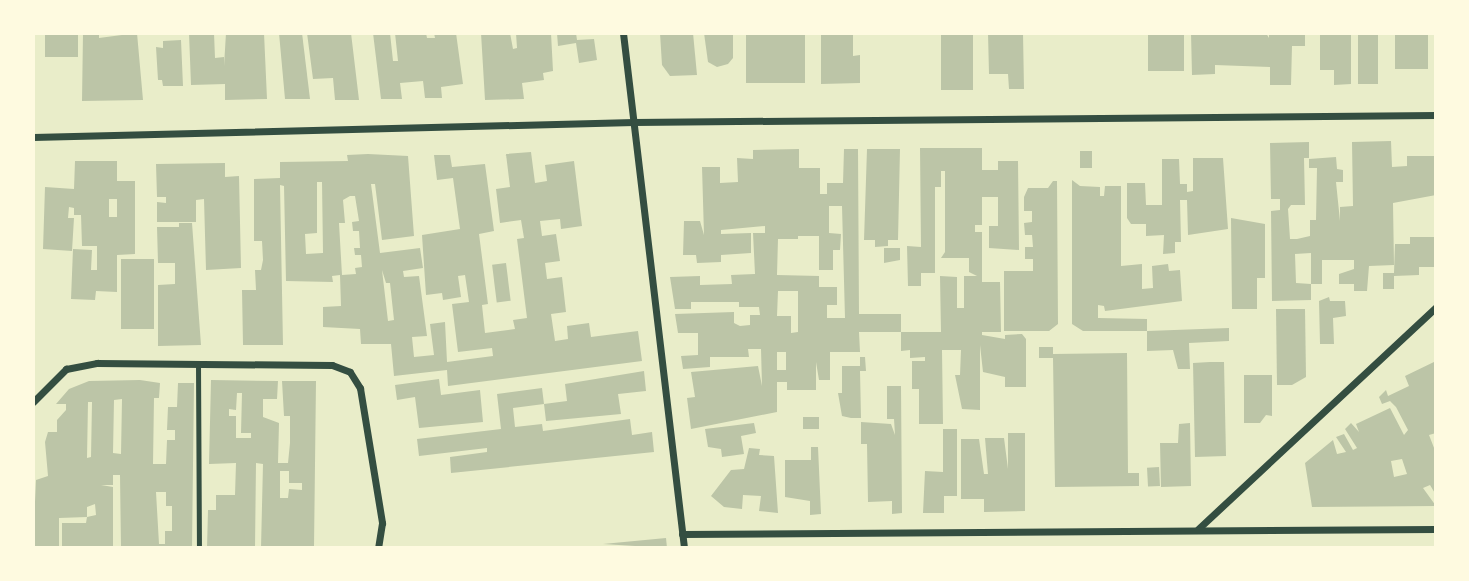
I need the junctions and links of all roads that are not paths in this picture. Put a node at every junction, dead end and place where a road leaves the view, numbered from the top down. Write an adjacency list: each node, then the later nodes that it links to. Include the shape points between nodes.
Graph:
1 (623, 33): 3 (street)
2 (1436, 116): 3 (street)
3 (634, 122): 4 (street); 10 (street)
4 (33, 137)
5 (1436, 307): 8 (street)
6 (198, 364): 7 (street, via 97,363 66,369); 11 (lane); 12 (street, via 321,364 350,372 360,388 372,456 382,523)
7 (33, 402)
8 (1198, 529): 9 (street); 10 (street)
9 (1436, 529)
10 (682, 534): 13 (street)
11 (199, 548)
12 (378, 548)
13 (684, 548)

